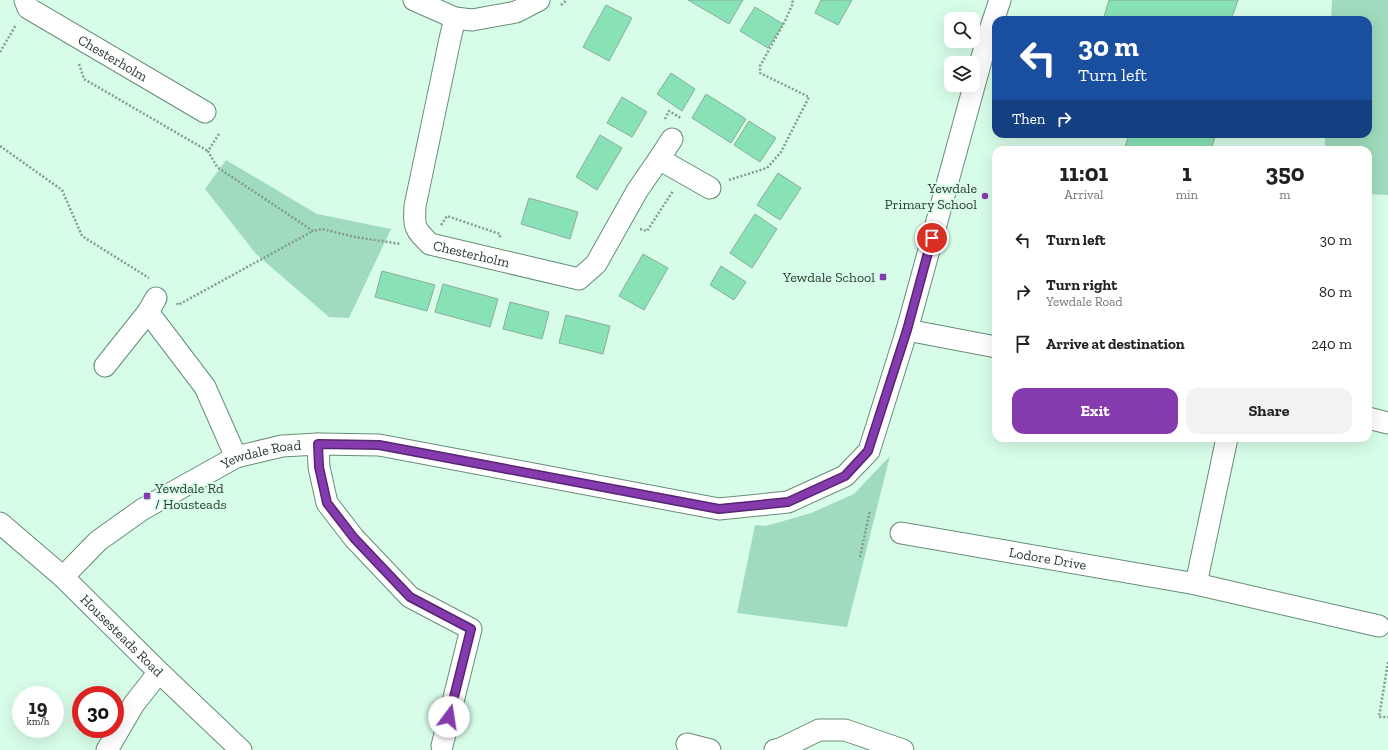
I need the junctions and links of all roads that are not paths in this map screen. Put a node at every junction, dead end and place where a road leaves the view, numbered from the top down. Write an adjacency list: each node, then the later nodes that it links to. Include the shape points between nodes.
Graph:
1 (25, 0): 8 (street, Chesterholm, via 28,8)
2 (414, 0): 6 (street)
3 (1000, 0): 5 (street, Yewdale Road)
4 (547, 4): 6 (street, via 472,20)
5 (995, 16)
6 (455, 18): 10 (street, Chesterholm, via 415,206 414,225 430,244 579,279 596,264 637,191)
7 (992, 25): 12 (street, Yewdale Road)
8 (205, 112)
9 (666, 132): 10 (street, Chesterholm)
10 (659, 159): 11 (street)
11 (718, 185)
12 (907, 330): 13 (street); 18 (street, Yewdale Road, via 868,451 845,476 788,502 719,509 379,445)
13 (992, 346)
14 (105, 366): 19 (street, via 158,298 205,387)
15 (1372, 419): 16 (street)
16 (1388, 423)
17 (1226, 442): 23 (street)
18 (318, 444): 19 (street, Yewdale Road, via 282,446); 27 (street, via 319,467 327,503 354,538 410,597 471,629)
19 (236, 457): 22 (street, Yewdale Road, via 143,509 98,541)
20 (0, 523): 22 (street, Housesteads Road)
21 (901, 533): 23 (street, Lodore Drive)
22 (63, 576): 25 (street, Housesteads Road)
23 (1196, 584): 24 (street, Lodore Drive)
24 (1378, 626)
25 (159, 672): 28 (street, via 134,704); 29 (street, Housesteads Road)
26 (687, 744): 30 (street)
27 (442, 746)
28 (107, 750)
29 (241, 750)
30 (710, 750)
31 (776, 750): 32 (street, via 819,730 845,730)
32 (904, 750)

